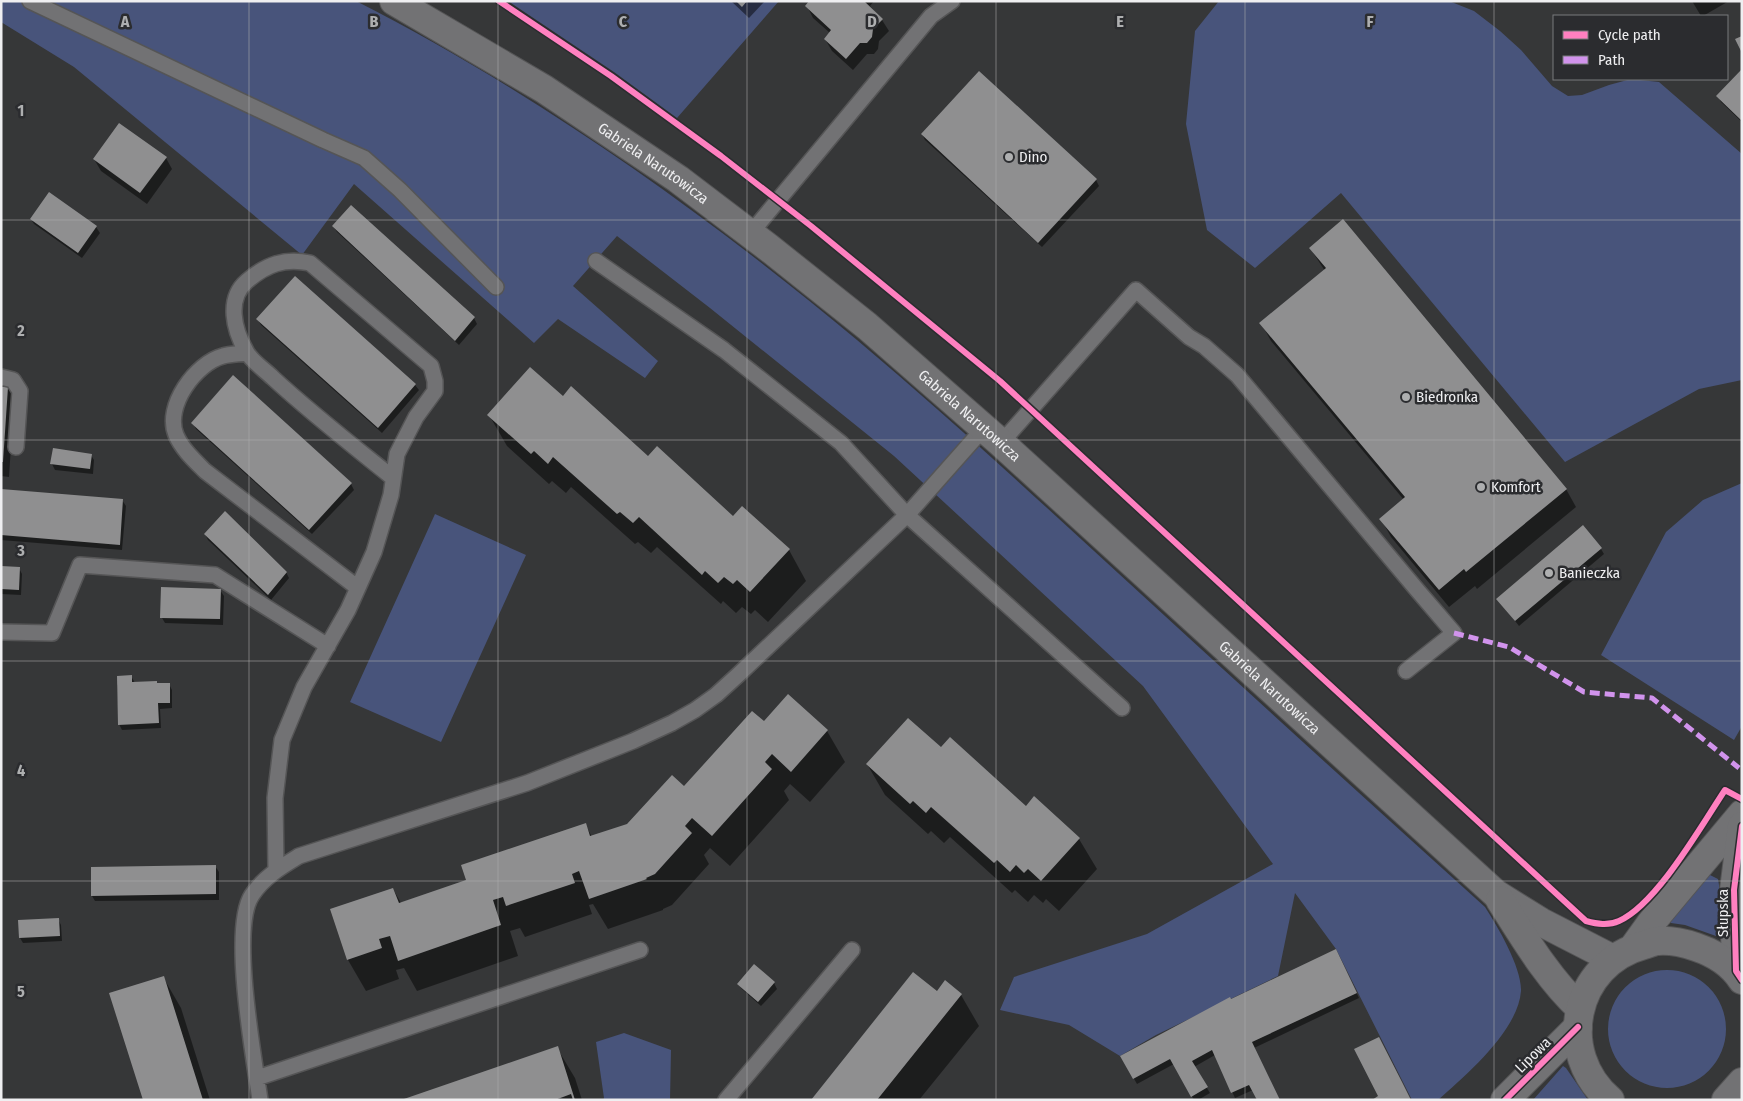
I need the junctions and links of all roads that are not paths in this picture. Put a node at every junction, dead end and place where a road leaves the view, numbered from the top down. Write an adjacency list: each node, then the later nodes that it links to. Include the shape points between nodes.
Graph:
1 (30, 1): 6 (lane, via 364,158)
2 (394, 1): 4 (main road, Gabriela Narutowicza, via 544,88)
3 (952, 1): 4 (lane, via 931,16)
4 (750, 234): 9 (main road, Gabriela Narutowicza, via 867,326)
5 (596, 261): 12 (lane, via 724,350 841,443)
6 (496, 287)
7 (246, 353): 11 (lane, via 308,411); 11 (lane, via 236,330 234,315 235,300 244,284 260,270 278,263 294,260 310,263 431,366 435,391 416,417 397,454); 13 (lane, via 222,356 198,370 180,395 172,417 175,434 187,453 205,471)
8 (1, 377): 10 (lane, via 13,380 20,391)
9 (993, 435): 12 (lane); 16 (lane, via 1136,290 1237,374 1454,632); 21 (main road, Gabriela Narutowicza)
10 (16, 447)
11 (393, 478): 13 (lane, via 374,552)
12 (907, 515): 17 (lane); 20 (lane, via 716,695 672,723 526,783 299,856)
13 (358, 588): 15 (lane)
14 (1, 632): 15 (lane, via 52,634 80,565 215,575)
15 (328, 646): 20 (lane, via 304,687 282,740 275,798)
16 (1406, 671)
17 (1122, 708)
18 (1742, 814): 24 (main road)
19 (1742, 826): 25 (main road, Słupska, via 1734,890)
20 (276, 870): 27 (lane, via 251,896 244,918 243,952)
21 (1496, 894): 24 (main road, Gabriela Narutowicza, via 1541,922); 26 (main road, Gabriela Narutowicza)
22 (640, 950): 27 (lane)
23 (852, 950): 30 (lane)
24 (1623, 954): 25 (main road, via 1658,941 1682,942 1708,951); 26 (main road, via 1601,969 1593,980 1585,994)
25 (1739, 975)
26 (1579, 1018): 31 (main road, Lipowa); 32 (main road, via 1580,1052 1586,1070)
27 (256, 1078): 29 (lane)
28 (1742, 1082): 33 (main road)
29 (260, 1100)
30 (726, 1100)
31 (1505, 1100)
32 (1610, 1100)
33 (1726, 1100)

